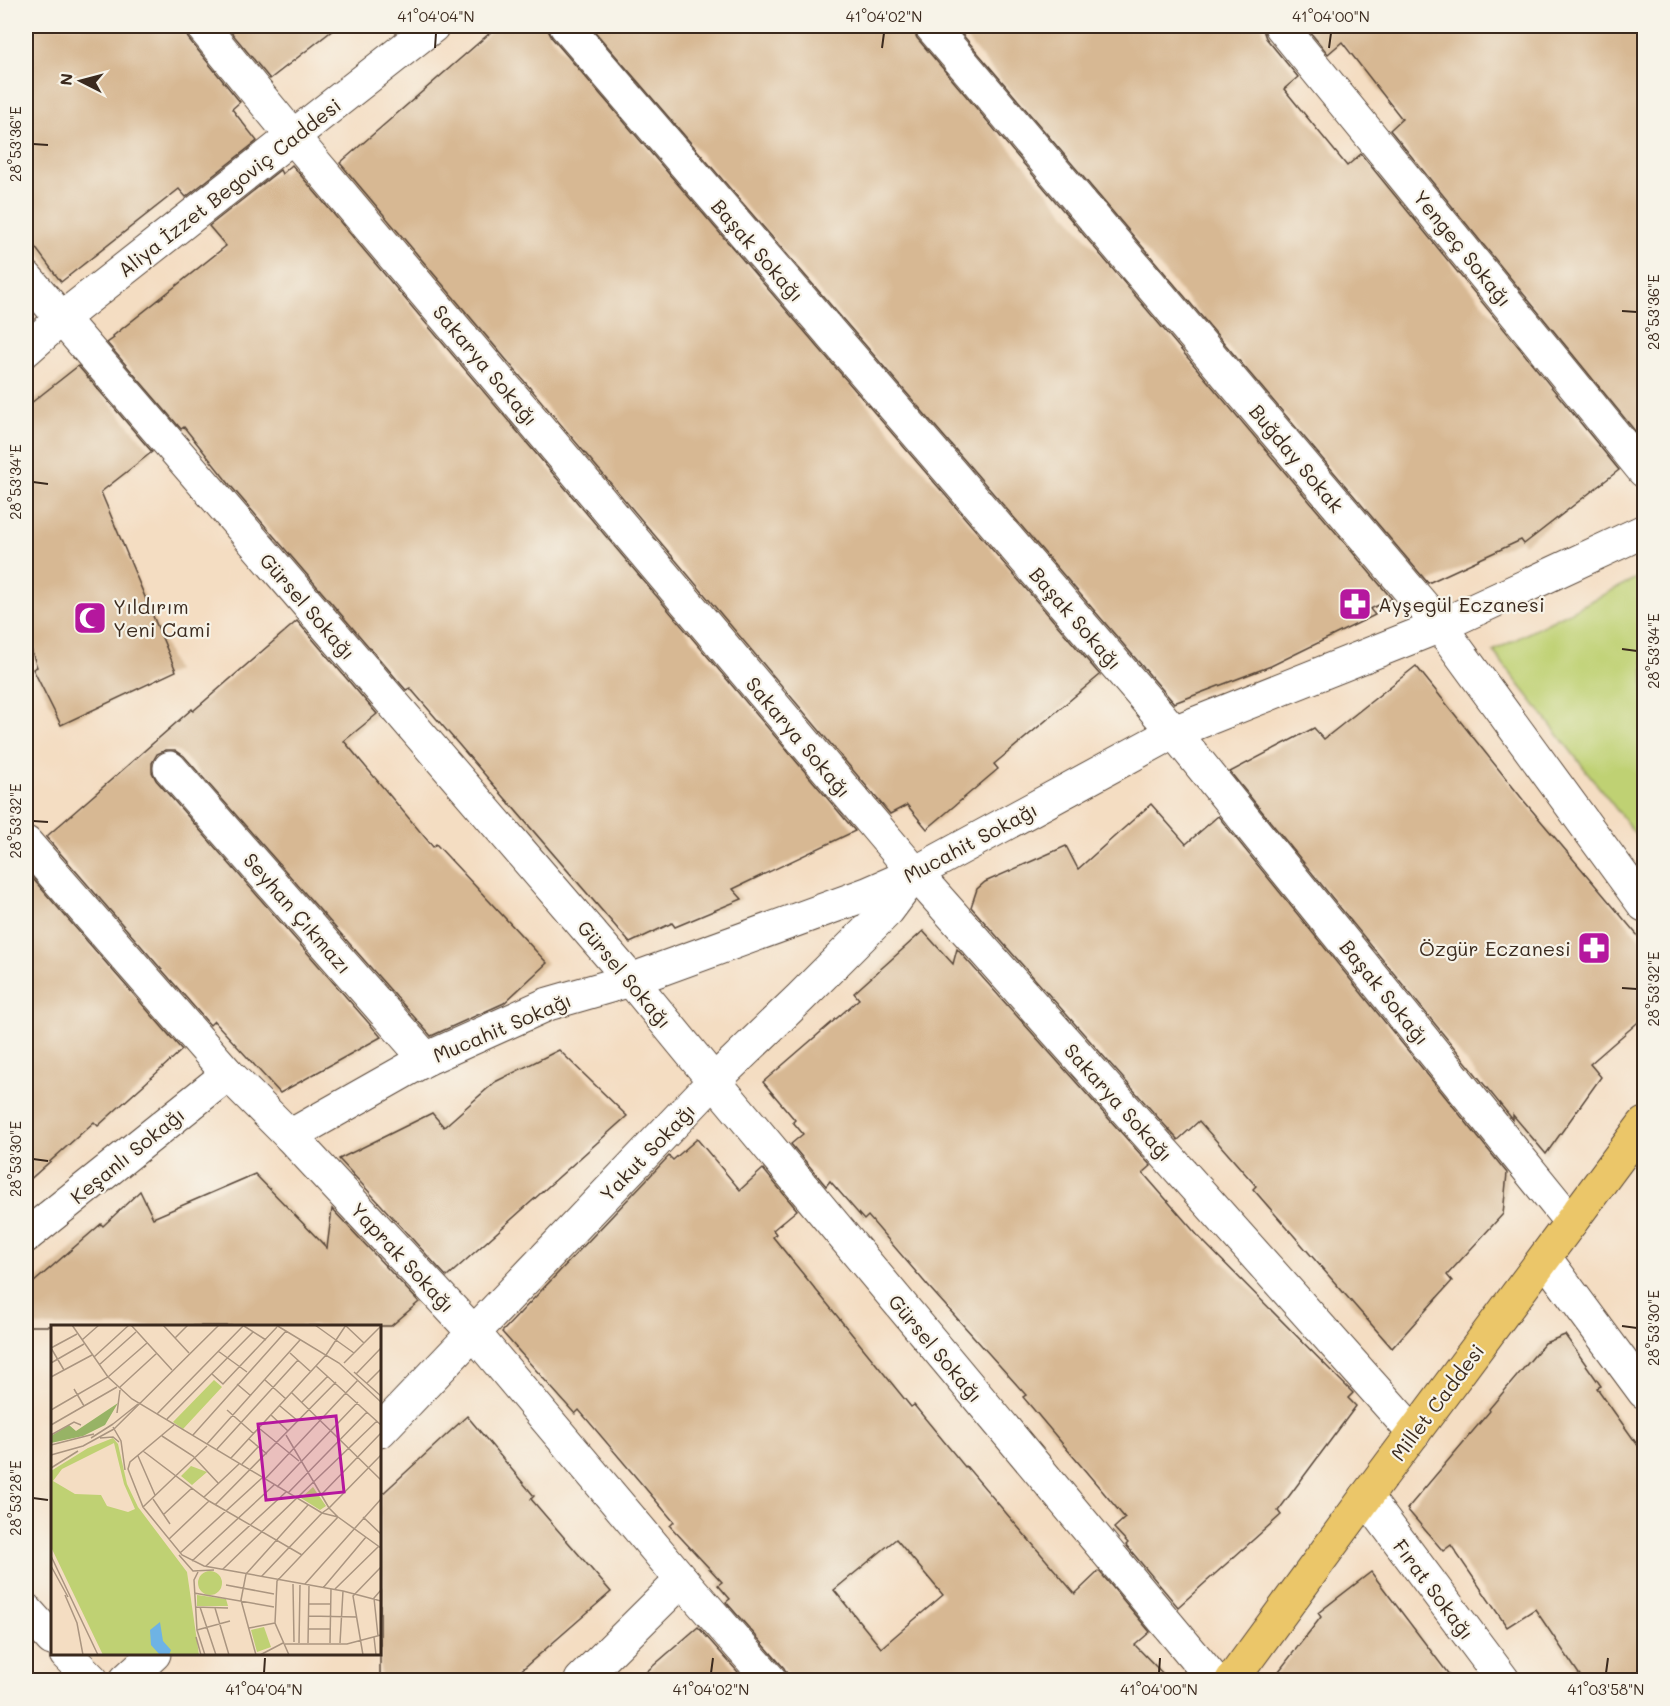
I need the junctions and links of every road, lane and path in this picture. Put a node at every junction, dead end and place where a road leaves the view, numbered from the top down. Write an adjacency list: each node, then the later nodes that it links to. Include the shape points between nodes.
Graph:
1 (202, 26): 6 (street, Sakarya Sokağı)
2 (433, 26): 6 (street, Aliya İzzet Begoviç Caddesi)
3 (566, 26): 13 (street, Başak Sokağı)
4 (931, 26): 12 (street, Buğday Sokak)
5 (1281, 26): 10 (street, Yengeç Sokağı)
6 (293, 136): 8 (street, Aliya İzzet Begoviç Caddesi); 16 (street, Sakarya Sokağı)
7 (26, 277): 8 (street, Gürsel Sokağı)
8 (61, 319): 9 (street, Aliya İzzet Begoviç Caddesi); 18 (street, Gürsel Sokağı)
9 (26, 350)
10 (1644, 471)
11 (1644, 531): 12 (street, Mucahit Sokağı)
12 (1440, 626): 13 (street, Mucahit Sokağı); 17 (street, Buğday Sokak)
13 (1174, 732): 16 (street, Mucahit Sokağı); 24 (street, Başak Sokağı)
14 (170, 768): 19 (street, Seyhan Çıkmazı)
15 (26, 843): 20 (street, Yaprak Sokağı)
16 (915, 873): 18 (street, Mucahit Sokağı); 21 (street, Yakut Sokağı, via 888,910); 30 (street, Sakarya Sokağı)
17 (1644, 904)
18 (631, 980): 19 (street, Mucahit Sokağı, via 548,1004); 21 (street, Gürsel Sokağı)
19 (426, 1059): 23 (street, Mucahit Sokağı)
20 (228, 1074): 23 (street, Yaprak Sokağı); 25 (street, Keşanlı Sokağı)
21 (714, 1082): 27 (street, Yakut Sokağı); 41 (street, Gürsel Sokağı)
22 (1644, 1124): 24 (main road, Millet Caddesi)
23 (290, 1136): 27 (street, Yaprak Sokağı)
24 (1571, 1222): 26 (main road, Millet Caddesi)
25 (26, 1236)
26 (1545, 1258): 28 (street); 30 (main road, Millet Caddesi)
27 (474, 1333): 29 (street, Yakut Sokağı); 32 (street, Yaprak Sokağı)
28 (1644, 1392)
29 (381, 1430)
30 (1414, 1433): 31 (main road, Millet Caddesi)
31 (1366, 1497): 42 (main road, Millet Caddesi); 43 (street, Fırat Sokağı)
32 (682, 1580): 39 (street); 40 (street, Yaprak Sokağı)
33 (26, 1610): 34 (street)
34 (51, 1638)
35 (68, 1655): 37 (street)
36 (152, 1655): 38 (street)
37 (92, 1680)
38 (126, 1680)
39 (581, 1680)
40 (770, 1680)
41 (1214, 1680)
42 (1232, 1680)
43 (1503, 1680)

